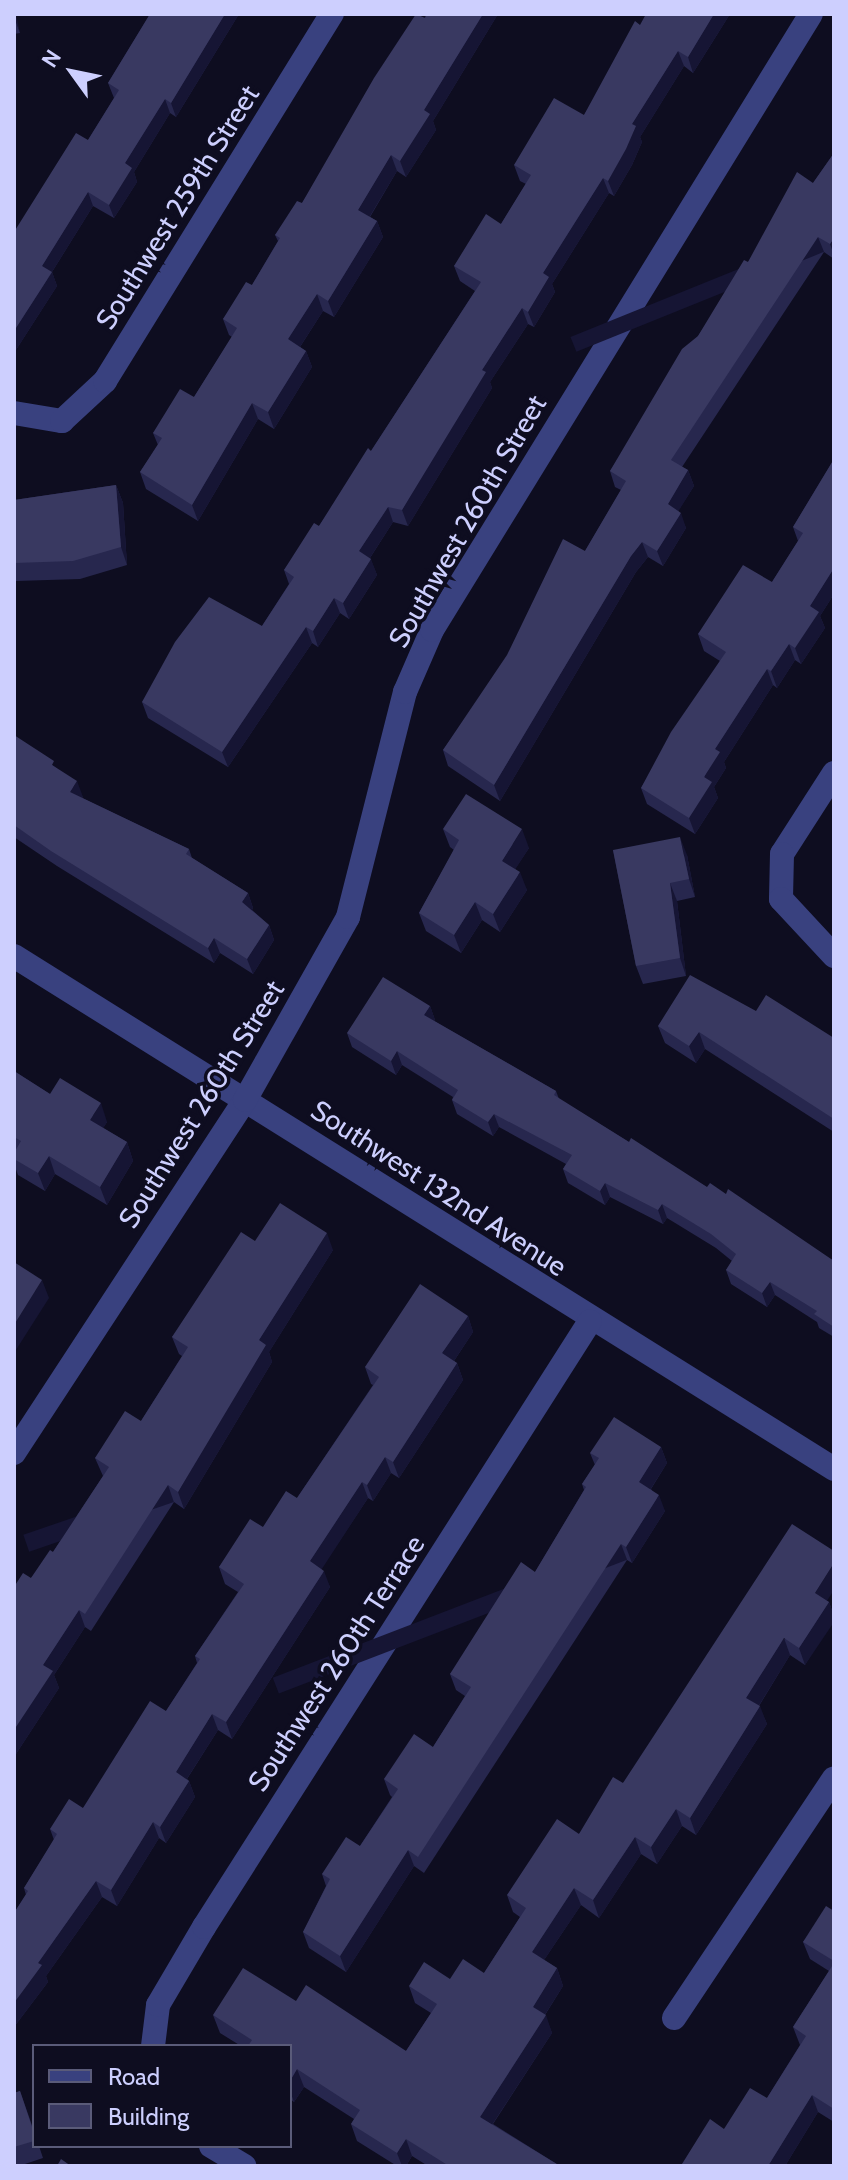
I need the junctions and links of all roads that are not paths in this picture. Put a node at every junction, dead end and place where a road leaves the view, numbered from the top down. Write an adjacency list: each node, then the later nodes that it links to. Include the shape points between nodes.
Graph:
1 (332, 14): 3 (street, Southwest 259th Street, via 105,381 62,421)
2 (811, 14): 7 (street, Southwest 260th Street, via 432,630 405,692 348,917)
3 (14, 413)
4 (834, 773): 6 (street, via 782,854 781,899)
5 (14, 956): 7 (street, Southwest 132nd Avenue)
6 (834, 956)
7 (245, 1100): 8 (street, Southwest 132nd Avenue); 9 (street, Southwest 260th Street)
8 (590, 1321): 10 (street, Southwest 132nd Avenue); 13 (street, Southwest 260th Terrace, via 204,1927 158,2005)
9 (14, 1453)
10 (834, 1469)
11 (834, 1778): 12 (street)
12 (674, 2018)
13 (153, 2044)
14 (214, 2148): 15 (street)
15 (244, 2166)

